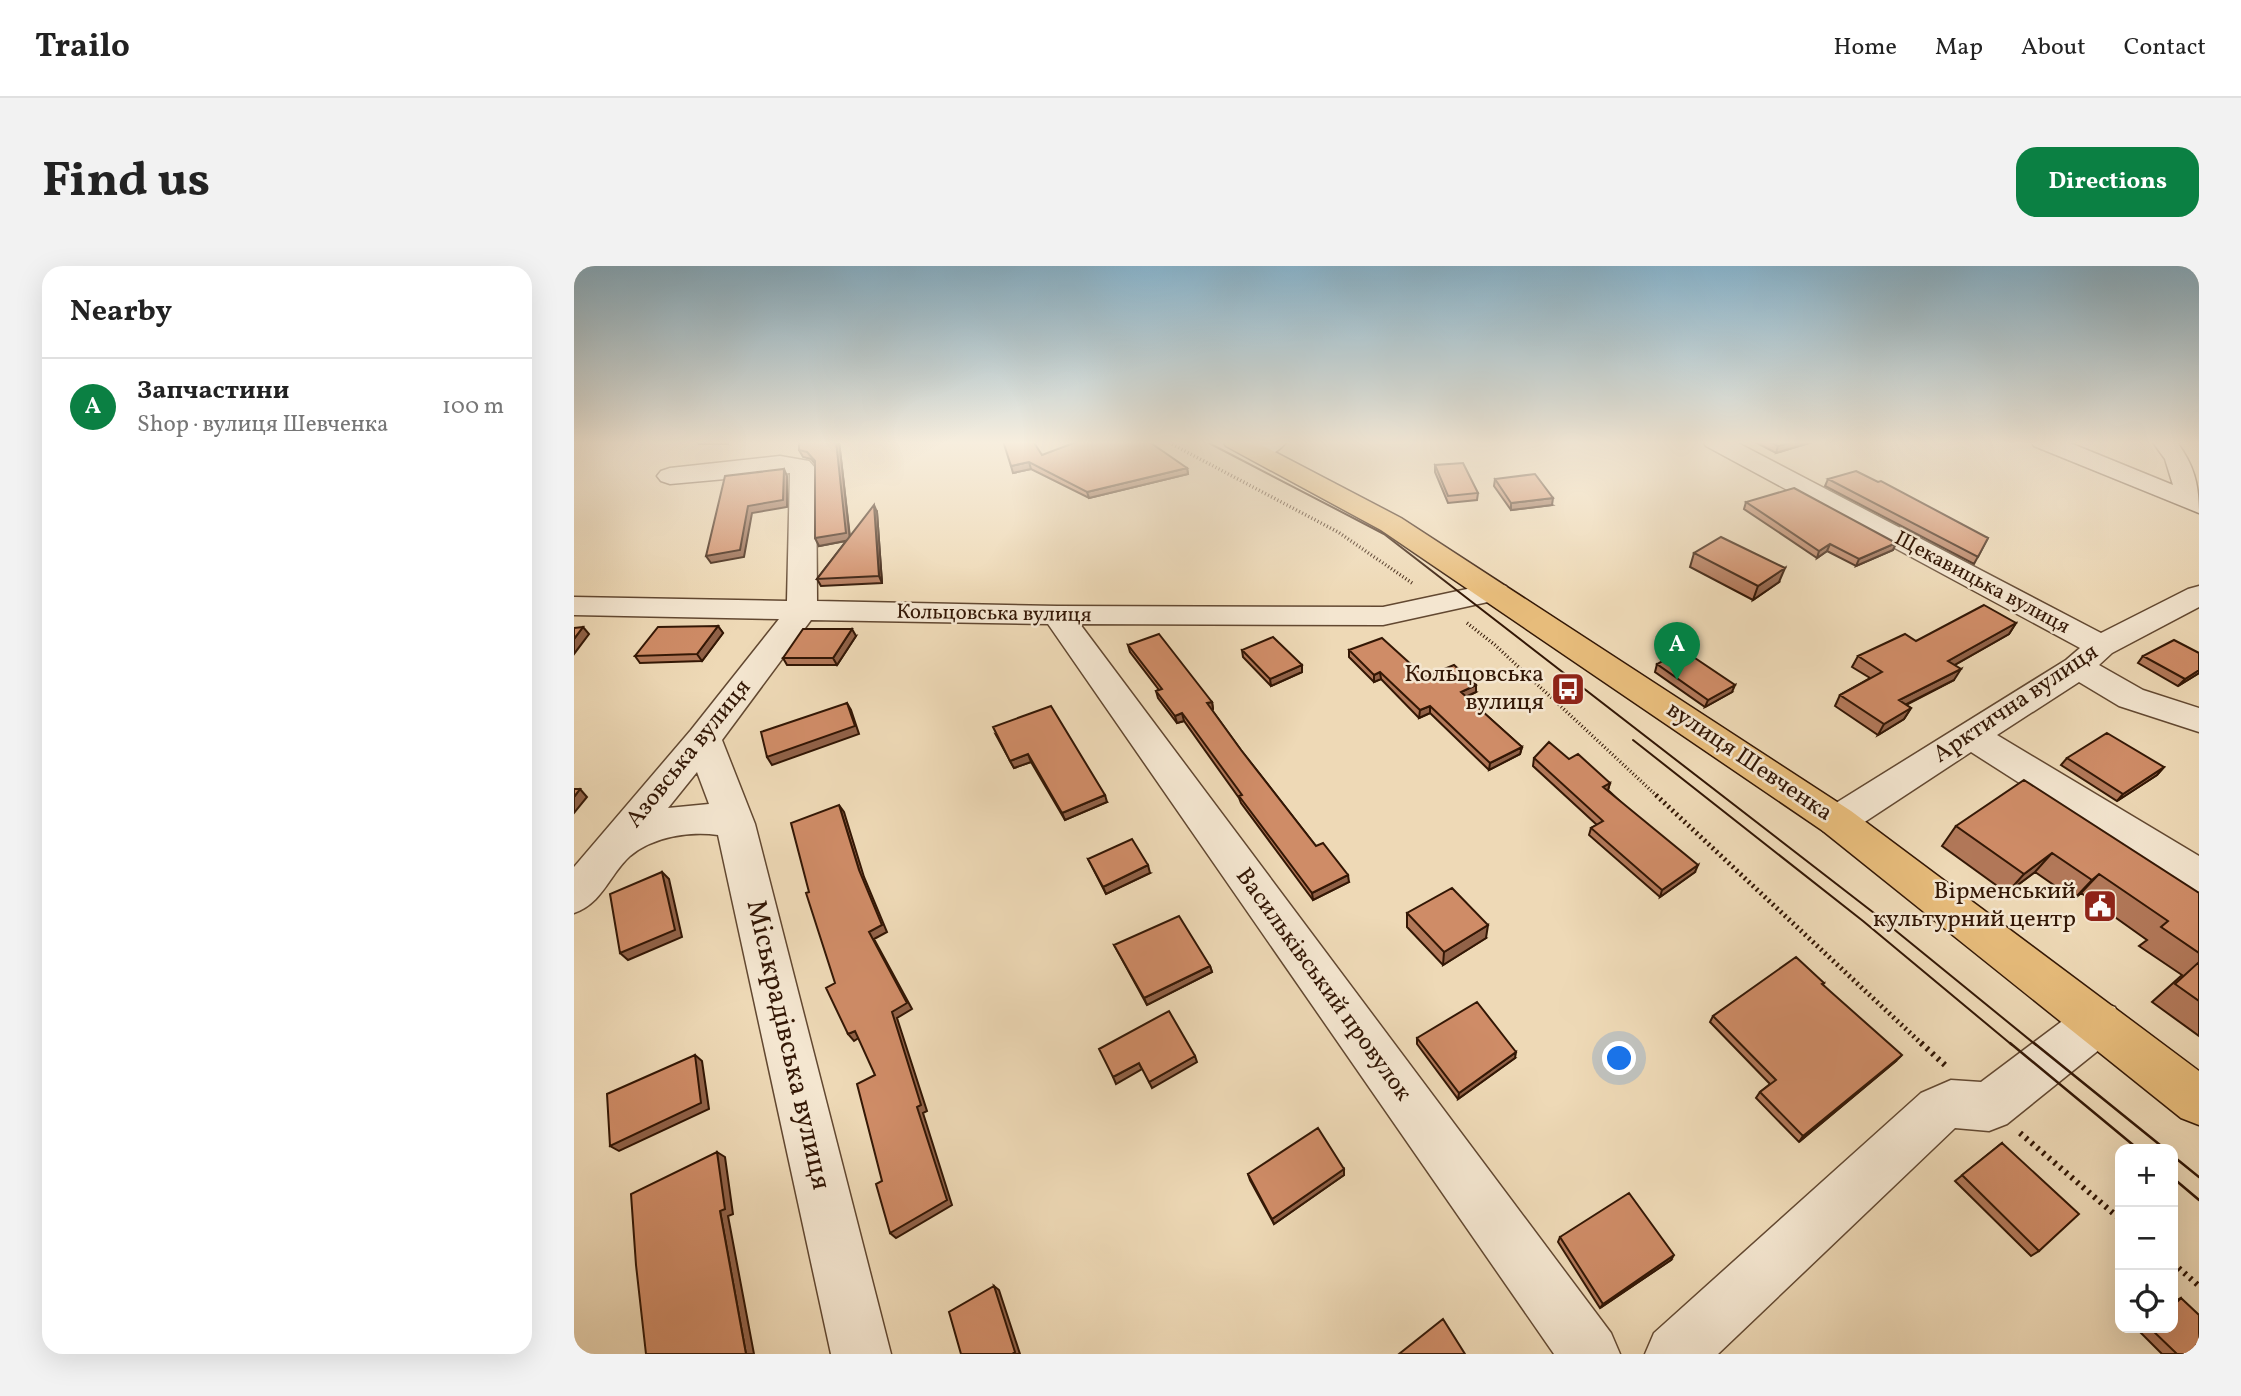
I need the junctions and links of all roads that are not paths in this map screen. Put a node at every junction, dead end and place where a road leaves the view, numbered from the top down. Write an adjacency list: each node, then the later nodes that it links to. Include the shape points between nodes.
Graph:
1 (803, 492): 9 (street)
2 (1336, 492): 6 (main road, вулиця Шевченка)
3 (1803, 492): 11 (street, Щекавицька вулиця)
4 (2166, 492): 5 (street)
5 (2195, 504)
6 (1495, 592): 10 (street, Кольцовська вулиця, via 1383,616); 15 (main road, вулиця Шевченка)
7 (2199, 595): 11 (street, Арктична вулиця)
8 (574, 606): 9 (street, Кольцовська вулиця)
9 (802, 610): 10 (street, Кольцовська вулиця); 14 (street, Азовська вулиця)
10 (1057, 615): 23 (street, Васильківський провулок)
11 (2089, 657): 12 (street, Щекавицька вулиця, via 2132,698); 13 (street, Арктична вулиця)
12 (2199, 720)
13 (1971, 736): 15 (street, Арктична вулиця); 18 (street)
14 (704, 739): 16 (street, Міськрадівська вулиця); 17 (street, Азовська вулиця)
15 (1837, 821): 20 (main road, вулиця Шевченка)
16 (735, 824): 17 (street, via 694,817 667,822); 22 (street, Міськрадівська вулиця)
17 (615, 847): 19 (street, Азовська вулиця)
18 (2199, 876)
19 (574, 896)
20 (2098, 1022): 21 (main road, вулиця Шевченка); 24 (street, via 1989,1107 1951,1104 1939,1110)
21 (2199, 1101)
22 (861, 1354)
23 (1590, 1354)
24 (1675, 1354)

